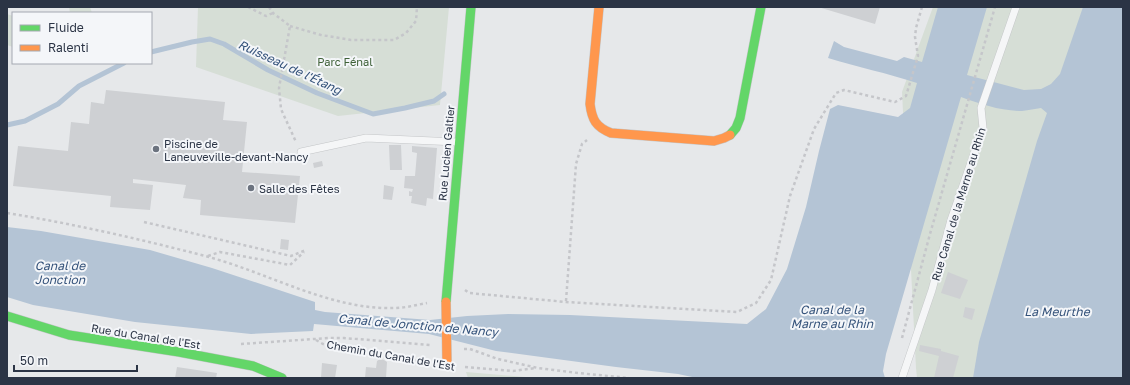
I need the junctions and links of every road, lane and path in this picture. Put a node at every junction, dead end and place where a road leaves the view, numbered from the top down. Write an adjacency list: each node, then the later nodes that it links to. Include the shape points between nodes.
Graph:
1 (248, 7): 10 (path, via 266,16)
2 (269, 7): 10 (path)
3 (417, 7): 11 (path, via 416,21 406,34 394,40 351,40)
4 (471, 7): 13 (street, Rue Lucien Galtier)
5 (599, 7): 12 (street, via 590,104 595,124)
6 (761, 7): 12 (street, via 740,118 730,136 714,141 611,133)
7 (922, 7): 20 (path, via 915,37 918,56 906,96 895,102 844,90 836,93 814,129 790,196 771,280 756,303 737,312)
8 (995, 7): 22 (path)
9 (1016, 7): 29 (lane, Rue Canal de la Marne au Rhin, via 981,108 982,128)
10 (273, 13): 11 (path)
11 (290, 26): 14 (path, via 279,88 281,109)
12 (602, 130): 20 (path, via 582,144 576,164)
13 (459, 142): 14 (lane, via 366,138); 18 (street, Rue Lucien Galtier)
14 (301, 152)
15 (7, 212): 17 (path)
16 (144, 222): 17 (path, via 291,256 306,250 290,265 220,252)
17 (206, 256): 19 (path, via 348,304 395,308)
18 (448, 278): 19 (street, Rue Lucien Galtier); 20 (path, via 469,293)
19 (446, 302): 26 (street, Rue Lucien Galtier, bridge)
20 (566, 302)
21 (7, 316): 27 (street, Rue du Canal de l'Est, via 69,335 254,366)
22 (900, 345)
23 (432, 346): 26 (path, Chemin du Canal de l'Est, via 344,338 316,340 334,347)
24 (462, 348): 25 (path)
25 (538, 368): 26 (path, Chemin du Canal de l'Est, via 514,371); 28 (path)
26 (447, 370)
27 (282, 378)
28 (629, 378)
29 (902, 378)

